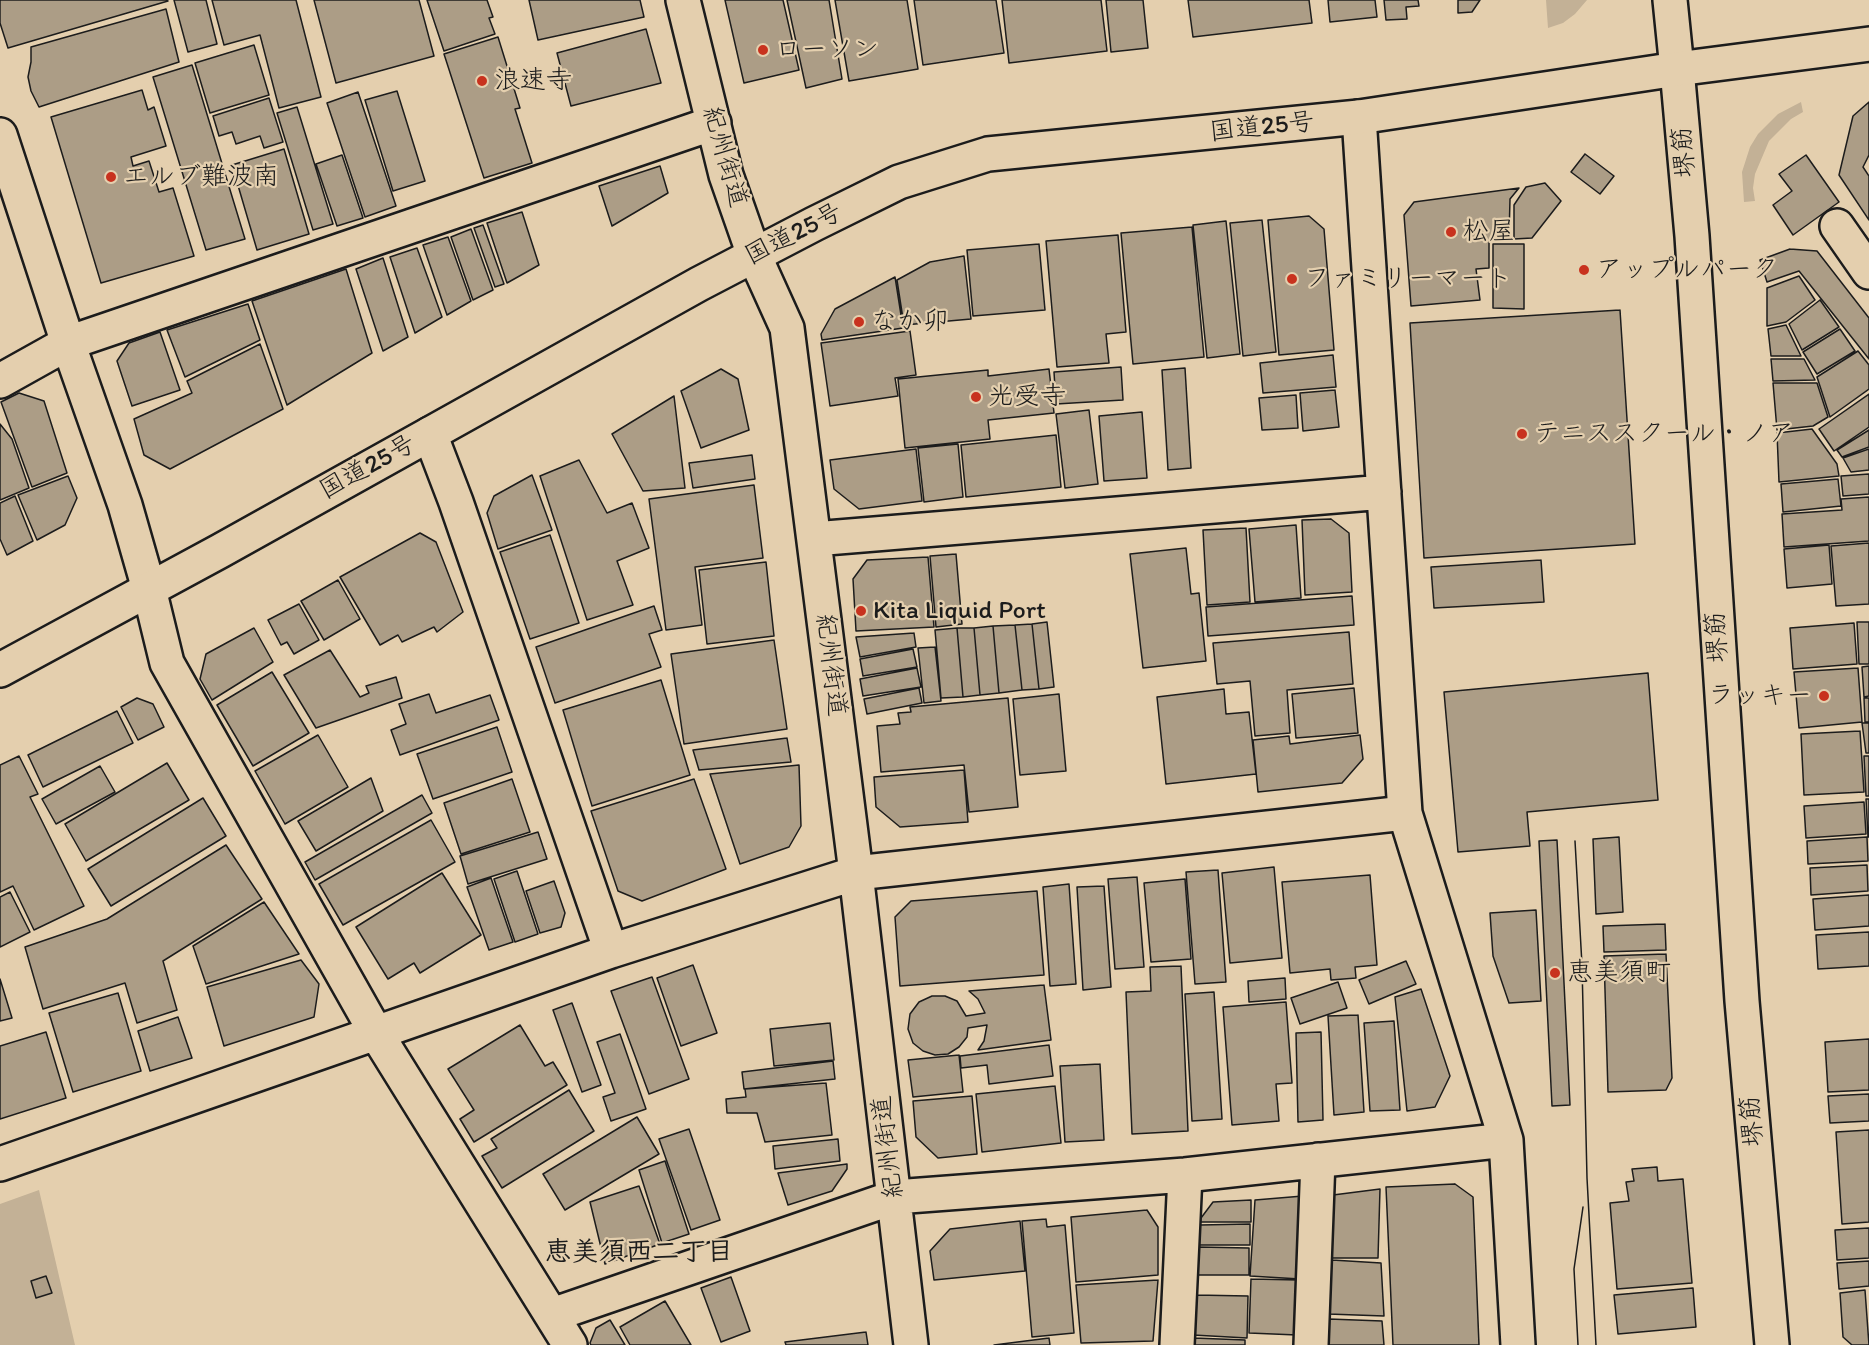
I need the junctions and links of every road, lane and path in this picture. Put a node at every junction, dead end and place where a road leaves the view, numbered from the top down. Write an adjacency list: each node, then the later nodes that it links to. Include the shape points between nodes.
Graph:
1 (683, 0): 6 (main road, 紀州街道)
2 (1670, 0): 4 (main road, 堺筋)
3 (1869, 44): 4 (main road, 国道25号)
4 (1677, 69): 5 (main road, 国道25号); 33 (main road, 堺筋, via 1693,248 1742,1001)
5 (1359, 117): 9 (main road, 国道25号, via 988,154 899,182); 14 (main road)
6 (714, 123): 9 (main road, 紀州街道, via 726,175); 11 (main road)
7 (0, 135): 11 (main road)
8 (1837, 226): 10 (main road)
9 (754, 255): 13 (main road, 国道25号); 15 (main road, 紀州街道, via 787,328)
10 (1869, 272)
11 (68, 343): 12 (main road); 16 (main road, via 125,505)
12 (0, 381)
13 (430, 434): 16 (main road, 国道25号); 20 (main road)
14 (1384, 492): 15 (main road); 18 (main road)
15 (814, 539): 19 (main road, 紀州街道)
16 (149, 589): 17 (main road, 国道25号); 21 (main road, via 167,663)
17 (0, 670)
18 (1405, 813): 19 (main road); 22 (main road)
19 (856, 873): 20 (main road); 26 (main road, 紀州街道)
20 (611, 951): 21 (main road)
21 (376, 1033): 24 (main road); 27 (main road)
22 (1506, 1140): 23 (main road); 32 (main road)
23 (1318, 1160): 25 (main road); 31 (main road)
24 (0, 1164)
25 (1185, 1175): 26 (main road); 30 (main road)
26 (895, 1197): 27 (main road); 29 (main road, 紀州街道)
27 (552, 1315): 28 (main road)
28 (570, 1345)
29 (911, 1345)
30 (1177, 1345)
31 (1311, 1345)
32 (1518, 1345)
33 (1772, 1345)

